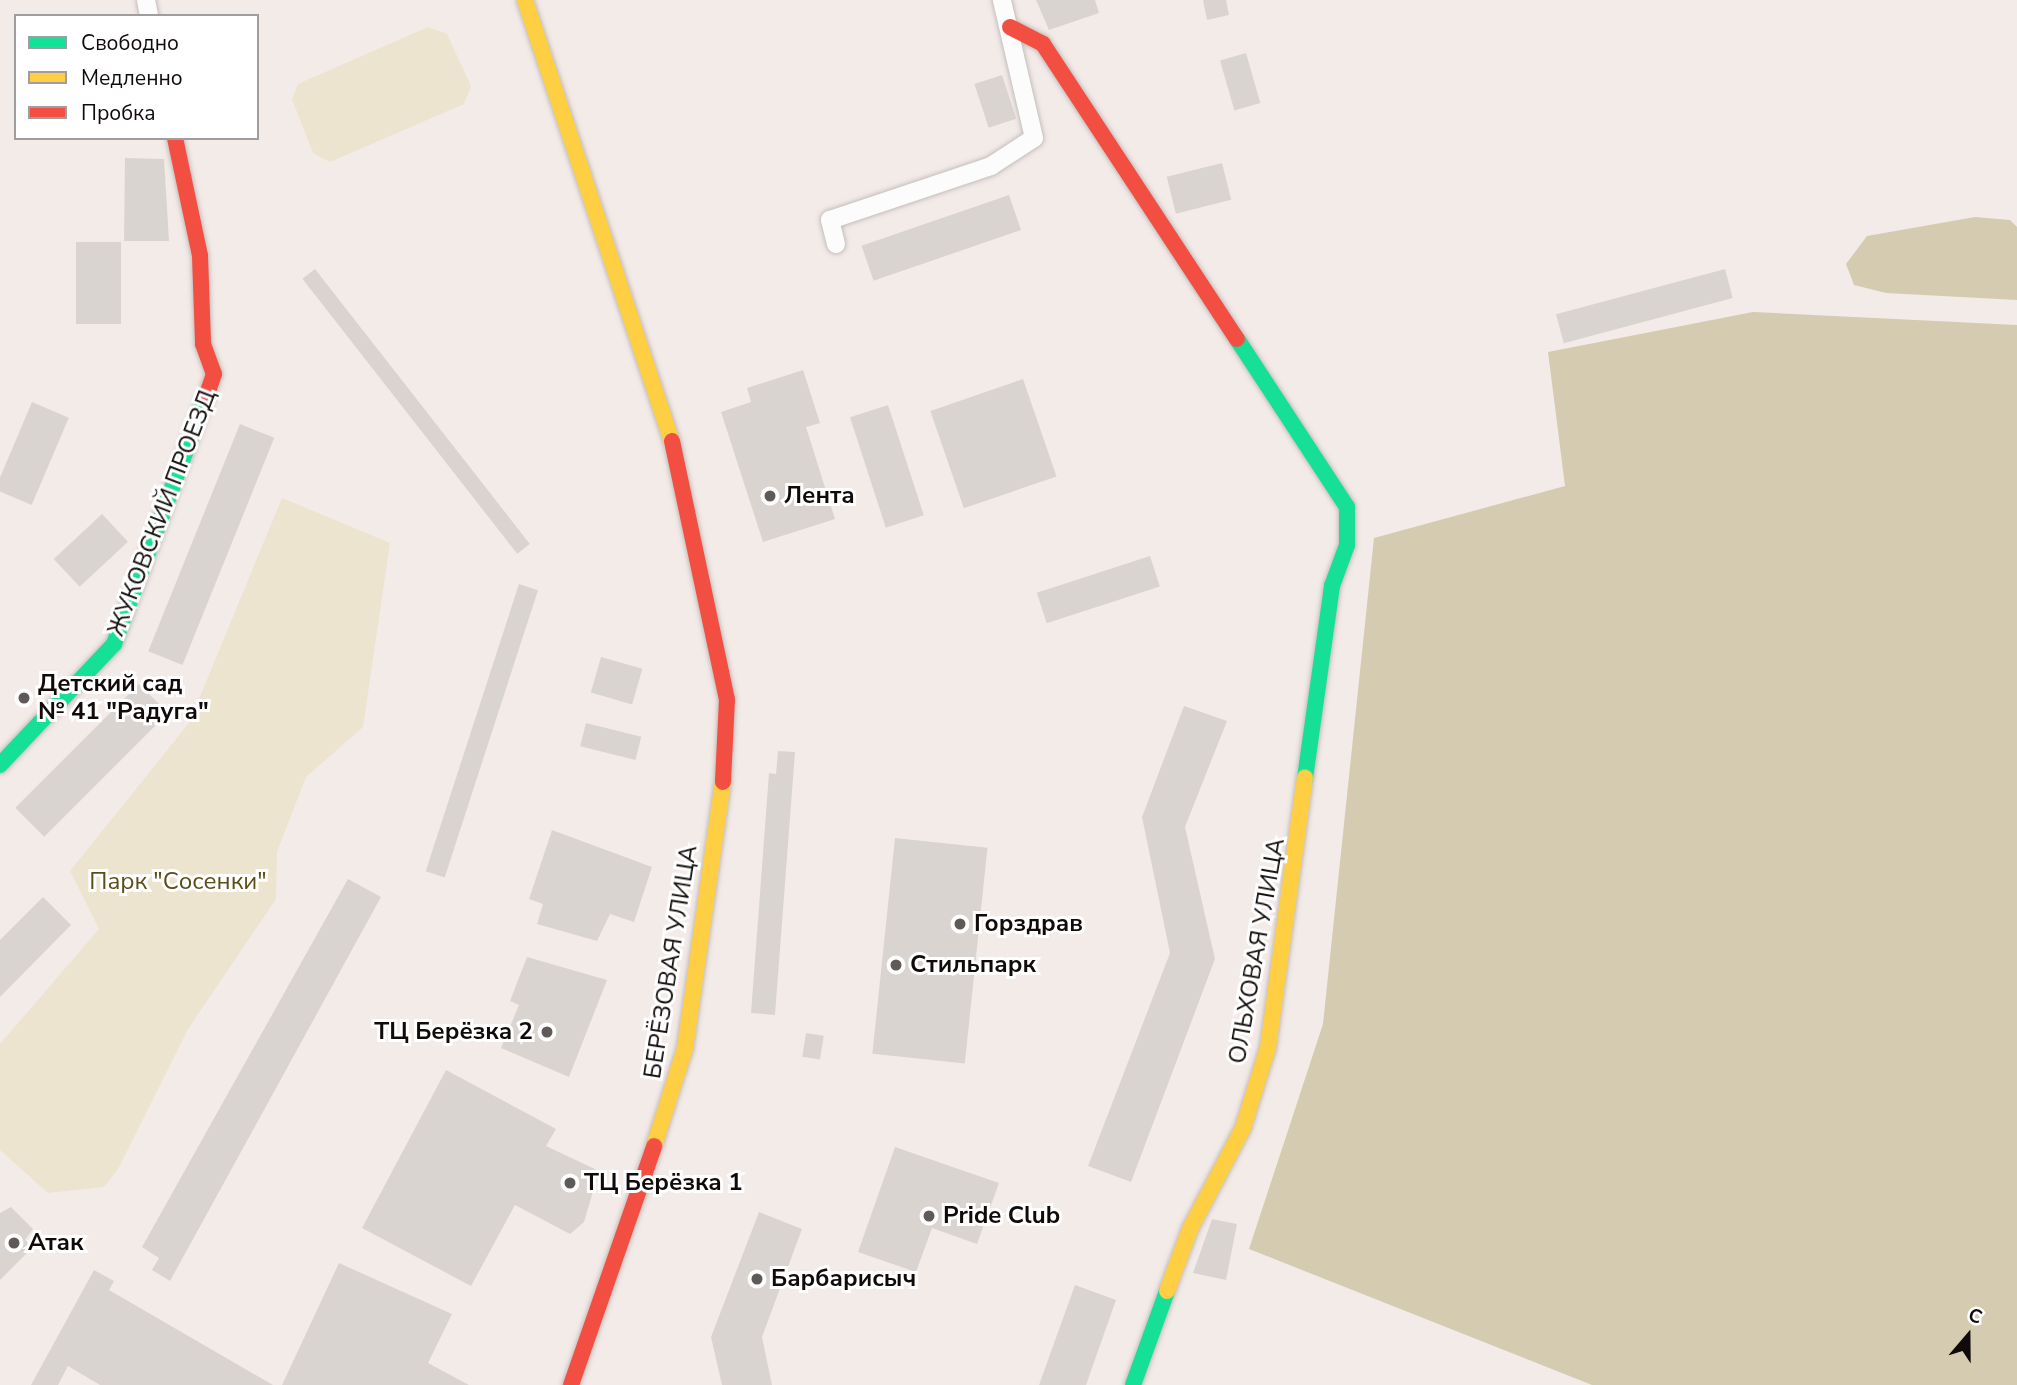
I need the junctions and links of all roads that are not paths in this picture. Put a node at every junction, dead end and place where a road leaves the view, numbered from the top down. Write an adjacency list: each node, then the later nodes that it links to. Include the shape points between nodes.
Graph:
1 (525, 0): 7 (street, БЕРЁЗОВАЯ УЛИЦА, via 654,375 695,533 727,699 724,775 685,1048 619,1257)
2 (1002, 0): 3 (street)
3 (1010, 27): 5 (street, via 1034,138 991,166 830,220); 8 (street, ОЛЬХОВАЯ УЛИЦА, via 1042,44 1347,507 1347,545 1332,586 1320,701 1268,1047 1243,1128 1190,1228)
4 (175, 140): 6 (street, ЖУКОВСКИЙ ПРОЕЗД, via 200,256 203,344 214,374 114,645)
5 (836, 244)
6 (0, 765)
7 (571, 1385)
8 (1133, 1385)

